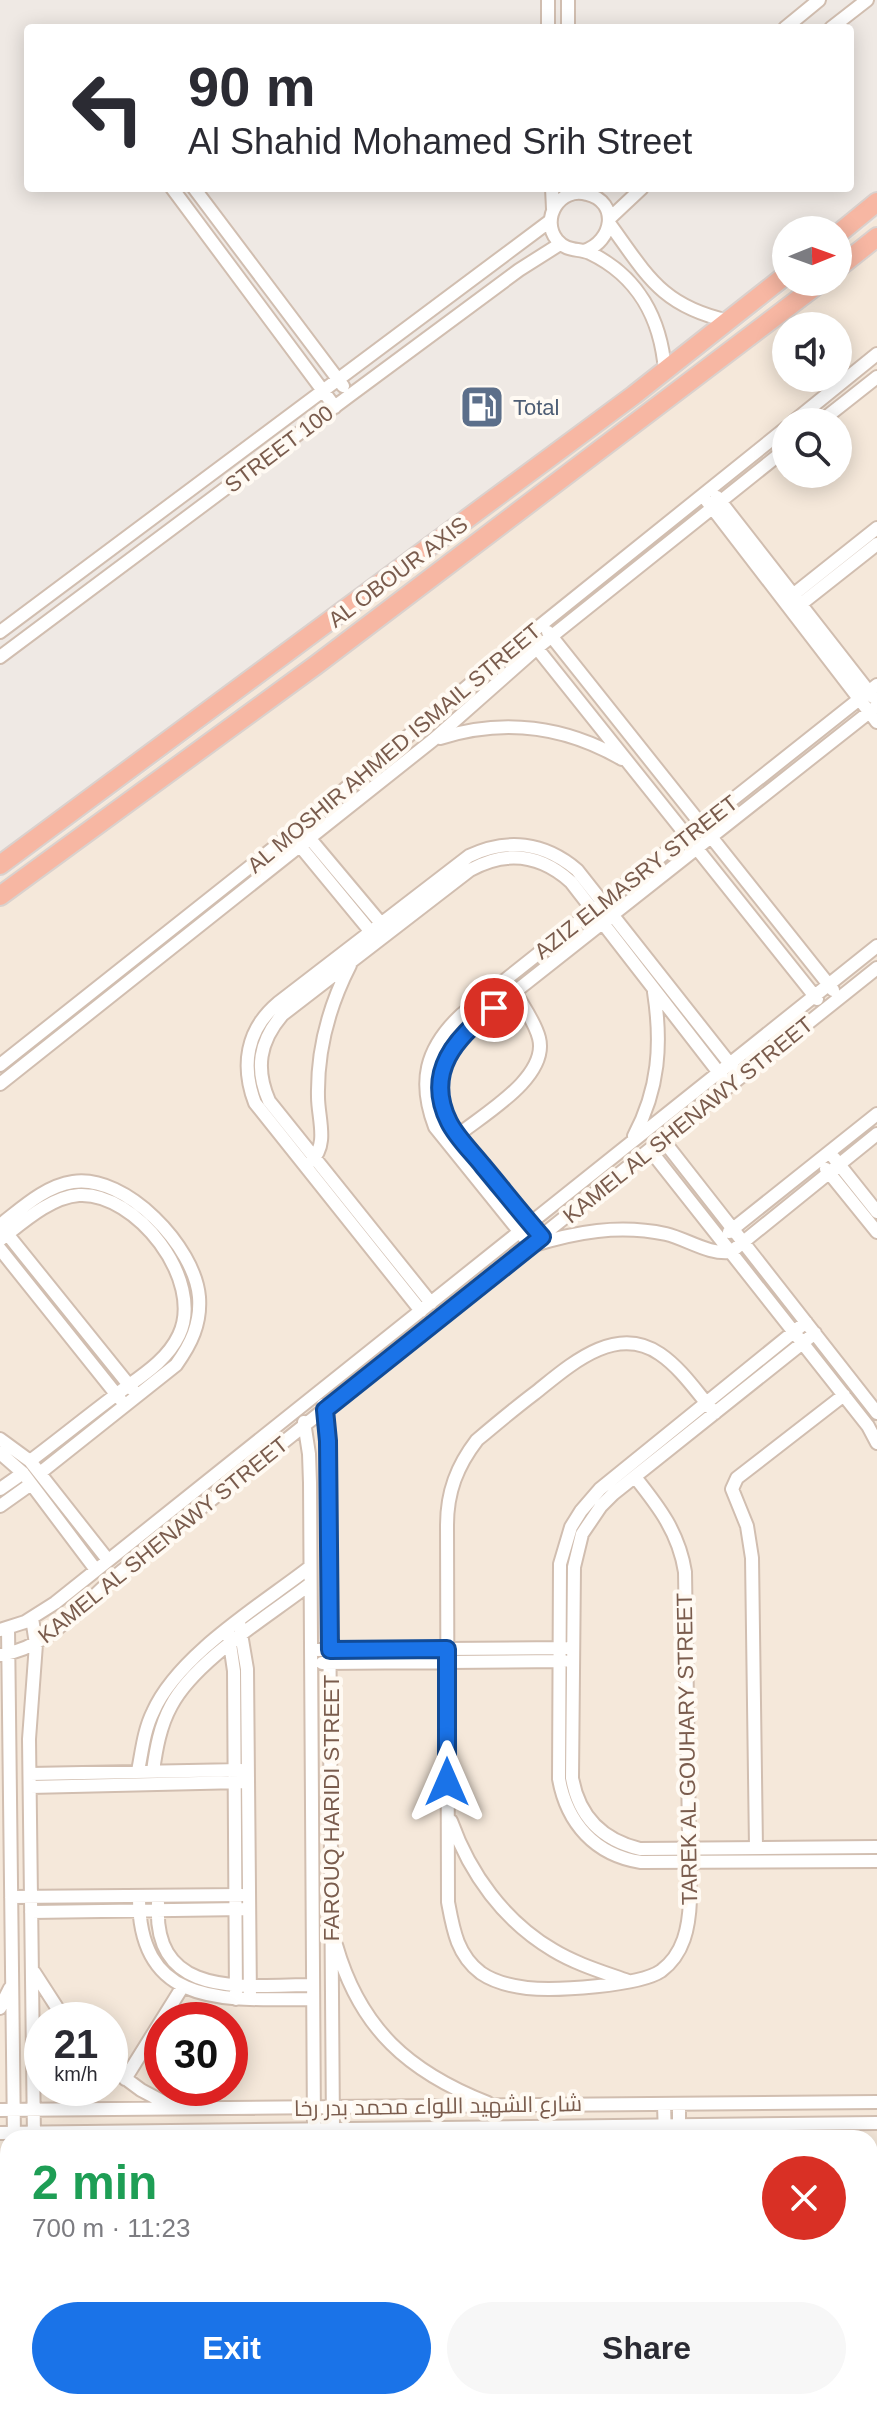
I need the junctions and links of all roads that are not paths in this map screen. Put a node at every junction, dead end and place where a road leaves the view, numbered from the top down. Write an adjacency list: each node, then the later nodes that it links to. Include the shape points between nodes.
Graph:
1 (548, 0): 5 (street)
2 (568, 0): 6 (street)
3 (819, 0): 7 (street)
4 (867, 0): 8 (street)
5 (548, 24)
6 (568, 24)
7 (790, 24)
8 (836, 24)
9 (175, 192): 23 (street)
10 (197, 192): 20 (street)
11 (552, 192): 16 (street)
12 (578, 192): 16 (street, via 562,199)
13 (586, 192): 17 (street, via 603,204)
14 (638, 192): 17 (street)
15 (877, 202): 18 (highway)
16 (552, 215): 21 (street); 31 (street, STREET 100)
17 (609, 221): 22 (street, via 602,241); 27 (street, via 665,295)
18 (852, 223)
19 (877, 237): 24 (highway)
20 (235, 243): 23 (street); 31 (street)
21 (560, 244): 22 (street); 33 (street, STREET 100)
22 (584, 251): 29 (street, via 639,291 659,329)
23 (221, 253): 32 (street)
24 (852, 257)
25 (772, 286): 27 (highway, AL OBOUR AXIS)
26 (803, 296): 64 (highway, AL OBOUR AXIS, via 316,665)
27 (729, 321): 29 (highway, AL OBOUR AXIS)
28 (877, 354): 35 (street)
29 (665, 371): 63 (highway, AL OBOUR AXIS)
30 (877, 377): 36 (street)
31 (339, 381): 32 (street, STREET 100); 33 (street)
32 (324, 392): 34 (street); 46 (street, STREET 100)
33 (349, 396): 34 (street, STREET 100)
34 (335, 407): 51 (street, STREET 100)
35 (810, 408)
36 (838, 408)
37 (772, 439): 39 (street, AL MOSHIR AHMED ISMAIL STREET)
38 (772, 460): 40 (street, AL MOSHIR AHMED ISMAIL STREET)
39 (707, 492): 40 (street); 45 (street, AL MOSHIR AHMED ISMAIL STREET)
40 (716, 504): 44 (street); 48 (street, AL MOSHIR AHMED ISMAIL STREET)
41 (877, 528): 43 (street)
42 (877, 544): 43 (street)
43 (834, 570): 44 (street)
44 (792, 603): 50 (street); 52 (street)
45 (542, 624): 47 (street, AL MOSHIR AHMED ISMAIL STREET); 48 (street)
46 (0, 632)
47 (528, 636): 49 (street); 58 (street, AL MOSHIR AHMED ISMAIL STREET)
48 (551, 636): 49 (street, AL MOSHIR AHMED ISMAIL STREET); 57 (street)
49 (537, 648): 55 (street, AL MOSHIR AHMED ISMAIL STREET); 56 (street)
50 (840, 654): 52 (street); 53 (street)
51 (0, 657)
52 (829, 662): 53 (street)
53 (868, 692): 54 (street); 57 (street, AZIZ ELMASRY STREET)
54 (875, 711): 60 (street, AZIZ ELMASRY STREET)
55 (433, 740): 56 (street, via 464,730 537,728 587,742); 61 (street, AL MOSHIR AHMED ISMAIL STREET)
56 (629, 763): 59 (street)
57 (702, 825): 59 (street, AZIZ ELMASRY STREET); 60 (street)
58 (295, 831): 61 (street); 78 (street, AL MOSHIR AHMED ISMAIL STREET)
59 (688, 837): 62 (street); 65 (street, AZIZ ELMASRY STREET)
60 (711, 838): 62 (street, AZIZ ELMASRY STREET); 71 (street)
61 (305, 842): 67 (street); 81 (street, AL MOSHIR AHMED ISMAIL STREET)
62 (697, 849): 66 (street, AZIZ ELMASRY STREET); 74 (street)
63 (0, 865)
64 (0, 896)
65 (599, 908): 66 (street); 67 (street, via 567,861 534,846 500,845 469,856); 97 (street, AZIZ ELMASRY STREET, via 461,1015 439,1039 427,1067 425,1087 435,1127)
66 (608, 920): 72 (street); 73 (street, AZIZ ELMASRY STREET); 77 (street)
67 (380, 932): 69 (street); 90 (street, via 270,1009 248,1047 248,1085 255,1103)
68 (877, 946): 71 (street, KAMEL AL SHENAWY STREET)
69 (351, 962): 90 (street, via 324,1036 318,1095 322,1146); 90 (street, via 282,1015 261,1051 261,1077 269,1101)
70 (877, 968): 75 (street, KAMEL AL SHENAWY STREET)
71 (829, 985): 74 (street, KAMEL AL SHENAWY STREET); 75 (street)
72 (653, 988): 79 (street); 87 (street, via 658,1063 653,1094)
73 (515, 992): 85 (street, AZIZ ELMASRY STREET, via 473,1025 449,1053 441,1089 443,1107); 85 (street, via 536,1030 539,1060 528,1078)
74 (815, 996): 76 (street); 77 (street, KAMEL AL SHENAWY STREET)
75 (840, 998): 76 (street, KAMEL AL SHENAWY STREET)
76 (826, 1010): 80 (street, KAMEL AL SHENAWY STREET)
77 (730, 1063): 79 (street, KAMEL AL SHENAWY STREET); 80 (street)
78 (0, 1065)
79 (719, 1072): 82 (street); 87 (street, KAMEL AL SHENAWY STREET)
80 (741, 1077): 82 (street, KAMEL AL SHENAWY STREET)
81 (0, 1084)
82 (730, 1086): 86 (street, KAMEL AL SHENAWY STREET)
83 (877, 1114): 89 (street)
84 (877, 1134): 91 (street)
85 (458, 1135): 94 (street, AZIZ ELMASRY STREET)
86 (663, 1140): 88 (street, KAMEL AL SHENAWY STREET); 95 (street)
87 (631, 1142): 94 (street, KAMEL AL SHENAWY STREET)
88 (650, 1150): 99 (street, KAMEL AL SHENAWY STREET); 100 (street)
89 (824, 1156): 91 (street); 95 (street)
90 (309, 1162): 105 (street)
91 (834, 1168): 92 (street); 98 (street); 101 (street)
92 (877, 1212)
93 (140, 1214): 96 (street, via 101,1197 74,1195); 110 (street, via 176,1268 186,1298 185,1315 173,1347); 114 (street, via 188,1261 199,1315 181,1357)
94 (530, 1223): 97 (street, KAMEL AL SHENAWY STREET); 99 (street, AZIZ ELMASRY STREET)
95 (733, 1229): 100 (street); 101 (street)
96 (2, 1230): 110 (street)
97 (519, 1232): 102 (street, AZIZ ELMASRY STREET); 105 (street, KAMEL AL SHENAWY STREET)
98 (877, 1232)
99 (542, 1237): 102 (street, KAMEL AL SHENAWY STREET)
100 (720, 1239): 104 (street)
101 (743, 1242): 104 (street); 106 (street)
102 (531, 1246): 104 (street, via 584,1232 638,1230); 118 (street, KAMEL AL SHENAWY STREET)
103 (0, 1249): 112 (street)
104 (731, 1252): 107 (street)
105 (426, 1307): 111 (street, KAMEL AL SHENAWY STREET)
106 (806, 1322): 107 (street); 108 (street)
107 (794, 1332): 109 (street); 117 (street)
108 (815, 1333): 109 (street); 119 (street)
109 (802, 1343): 113 (street); 117 (street)
110 (128, 1385): 112 (street); 114 (street)
111 (319, 1393): 116 (street, KAMEL AL SHENAWY STREET); 118 (street, FAROUQ HARIDI STREET)
112 (116, 1394): 115 (street); 124 (street)
113 (844, 1395): 122 (street); 152 (street, via 737,1478 732,1489 747,1526 752,1558)
114 (137, 1396): 115 (street)
115 (125, 1405): 125 (street)
116 (299, 1407): 120 (street, FAROUQ HARIDI STREET); 130 (street, KAMEL AL SHENAWY STREET)
117 (710, 1408): 126 (street); 140 (street, via 600,1489 571,1527 560,1564); 143 (street, TAREK AL GOUHARY STREET, via 658,1352 642,1346 608,1346 572,1364 477,1440 457,1471 447,1506)
118 (325, 1410): 120 (street, KAMEL AL SHENAWY STREET); 142 (street, FAROUQ HARIDI STREET)
119 (877, 1413)
120 (305, 1426): 131 (street, FAROUQ HARIDI STREET); 138 (street, KAMEL AL SHENAWY STREET)
121 (0, 1439): 124 (street)
122 (877, 1443)
123 (0, 1453): 127 (street)
124 (30, 1461): 125 (street)
125 (40, 1473): 130 (street)
126 (635, 1477): 140 (street, via 601,1506 582,1534); 154 (street, TAREK AL GOUHARY STREET, via 677,1537 685,1572)
127 (27, 1479): 128 (street); 129 (street); 132 (street)
128 (0, 1489)
129 (0, 1506)
130 (108, 1560): 132 (street, KAMEL AL SHENAWY STREET)
131 (310, 1567): 133 (street, FAROUQ HARIDI STREET); 135 (street)
132 (96, 1570): 134 (street, KAMEL AL SHENAWY STREET)
133 (310, 1584): 135 (street); 141 (street, FAROUQ HARIDI STREET)
134 (32, 1618): 136 (street, KAMEL AL SHENAWY STREET); 138 (street)
135 (241, 1628): 137 (street); 147 (street, via 246,1658)
136 (4, 1629): 139 (street)
137 (230, 1637): 144 (street, via 191,1660 160,1698); 145 (street, via 172,1704); 147 (street)
138 (36, 1644): 139 (street, KAMEL AL SHENAWY STREET); 146 (street)
139 (4, 1654): 148 (street)
140 (566, 1655): 143 (street); 154 (street, via 572,1778 581,1807 599,1831 626,1845)
141 (311, 1656): 142 (street); 171 (street, FAROUQ HARIDI STREET)
142 (330, 1656): 143 (street); 165 (street, FAROUQ HARIDI STREET)
143 (447, 1656): 150 (street, TAREK AL GOUHARY STREET)
144 (138, 1771): 145 (street); 146 (street)
145 (153, 1771): 147 (street)
146 (30, 1774): 149 (street)
147 (241, 1776): 149 (street); 157 (street)
148 (5, 1787): 153 (street)
149 (30, 1787): 160 (street)
150 (447, 1812): 167 (street, via 475,1872 513,1921 556,1952); 167 (street, TAREK AL GOUHARY STREET, via 448,1902 459,1947 468,1961 481,1973 512,1986)
151 (877, 1847): 152 (street)
152 (756, 1848): 154 (street)
153 (5, 1856): 159 (street)
154 (689, 1856): 155 (street); 167 (street, TAREK AL GOUHARY STREET, via 689,1916 682,1946 661,1971)
155 (877, 1861)
156 (159, 1895): 157 (street); 158 (street); 163 (street)
157 (242, 1895): 161 (street)
158 (139, 1896): 160 (street); 162 (street)
159 (11, 1897): 160 (street); 169 (street)
160 (31, 1897): 164 (street)
161 (242, 1909): 163 (street); 168 (street)
162 (139, 1910): 163 (street); 164 (street); 170 (street, via 150,1953)
163 (158, 1910): 168 (street, via 160,1937 178,1967 203,1981)
164 (31, 1912): 166 (street)
165 (332, 1929): 180 (street, via 355,1995 387,2041 431,2077); 182 (street, FAROUQ HARIDI STREET)
166 (32, 1969): 173 (street); 185 (street)
167 (631, 1982)
168 (243, 1984): 171 (street); 172 (street)
169 (12, 1986): 174 (street); 184 (street)
170 (183, 1986): 172 (street, via 205,1995); 175 (street)
171 (313, 1992): 172 (street); 181 (street, FAROUQ HARIDI STREET)
172 (243, 1999)
173 (53, 2002)
174 (0, 2008)
175 (128, 2074)
176 (128, 2081): 183 (street)
177 (877, 2102): 179 (street, شارع الشهيد اللواء محمد بدر رخا)
178 (664, 2104): 179 (street, شارع الشهيد اللواء محمد بدر رخا); 180 (street, شارع الشهيد اللواء محمد بدر رخا); 194 (street)
179 (679, 2104): 195 (street)
180 (495, 2105): 182 (street, شارع الشهيد اللواء محمد بدر رخا)
181 (314, 2107): 182 (street, شارع الشهيد اللواء محمد بدر رخا); 183 (street, شارع الشهيد اللواء محمد بدر رخا); 188 (street, FAROUQ HARIDI STREET)
182 (333, 2107): 189 (street, FAROUQ HARIDI STREET)
183 (175, 2108): 185 (street, شارع الشهيد اللواء محمد بدر رخا)
184 (7, 2110): 185 (street, شارع الشهيد اللواء محمد بدر رخا); 190 (street)
185 (33, 2110): 191 (street)
186 (877, 2123): 187 (street, شارع الشهيد اللواء محمد بدر رخا)
187 (794, 2124): 196 (street, شارع الشهيد اللواء محمد بدر رخا); 197 (street); 198 (street)
188 (314, 2129): 189 (street, شارع الشهيد اللواء محمد بدر رخا); 192 (street, شارع الشهيد اللواء محمد بدر رخا)
189 (333, 2129): 193 (street, شارع الشهيد اللواء محمد بدر رخا)
190 (13, 2130)
191 (34, 2130)
192 (283, 2130)
193 (444, 2130)
194 (665, 2130)
195 (679, 2130)
196 (708, 2130)
197 (791, 2130)
198 (797, 2130)

